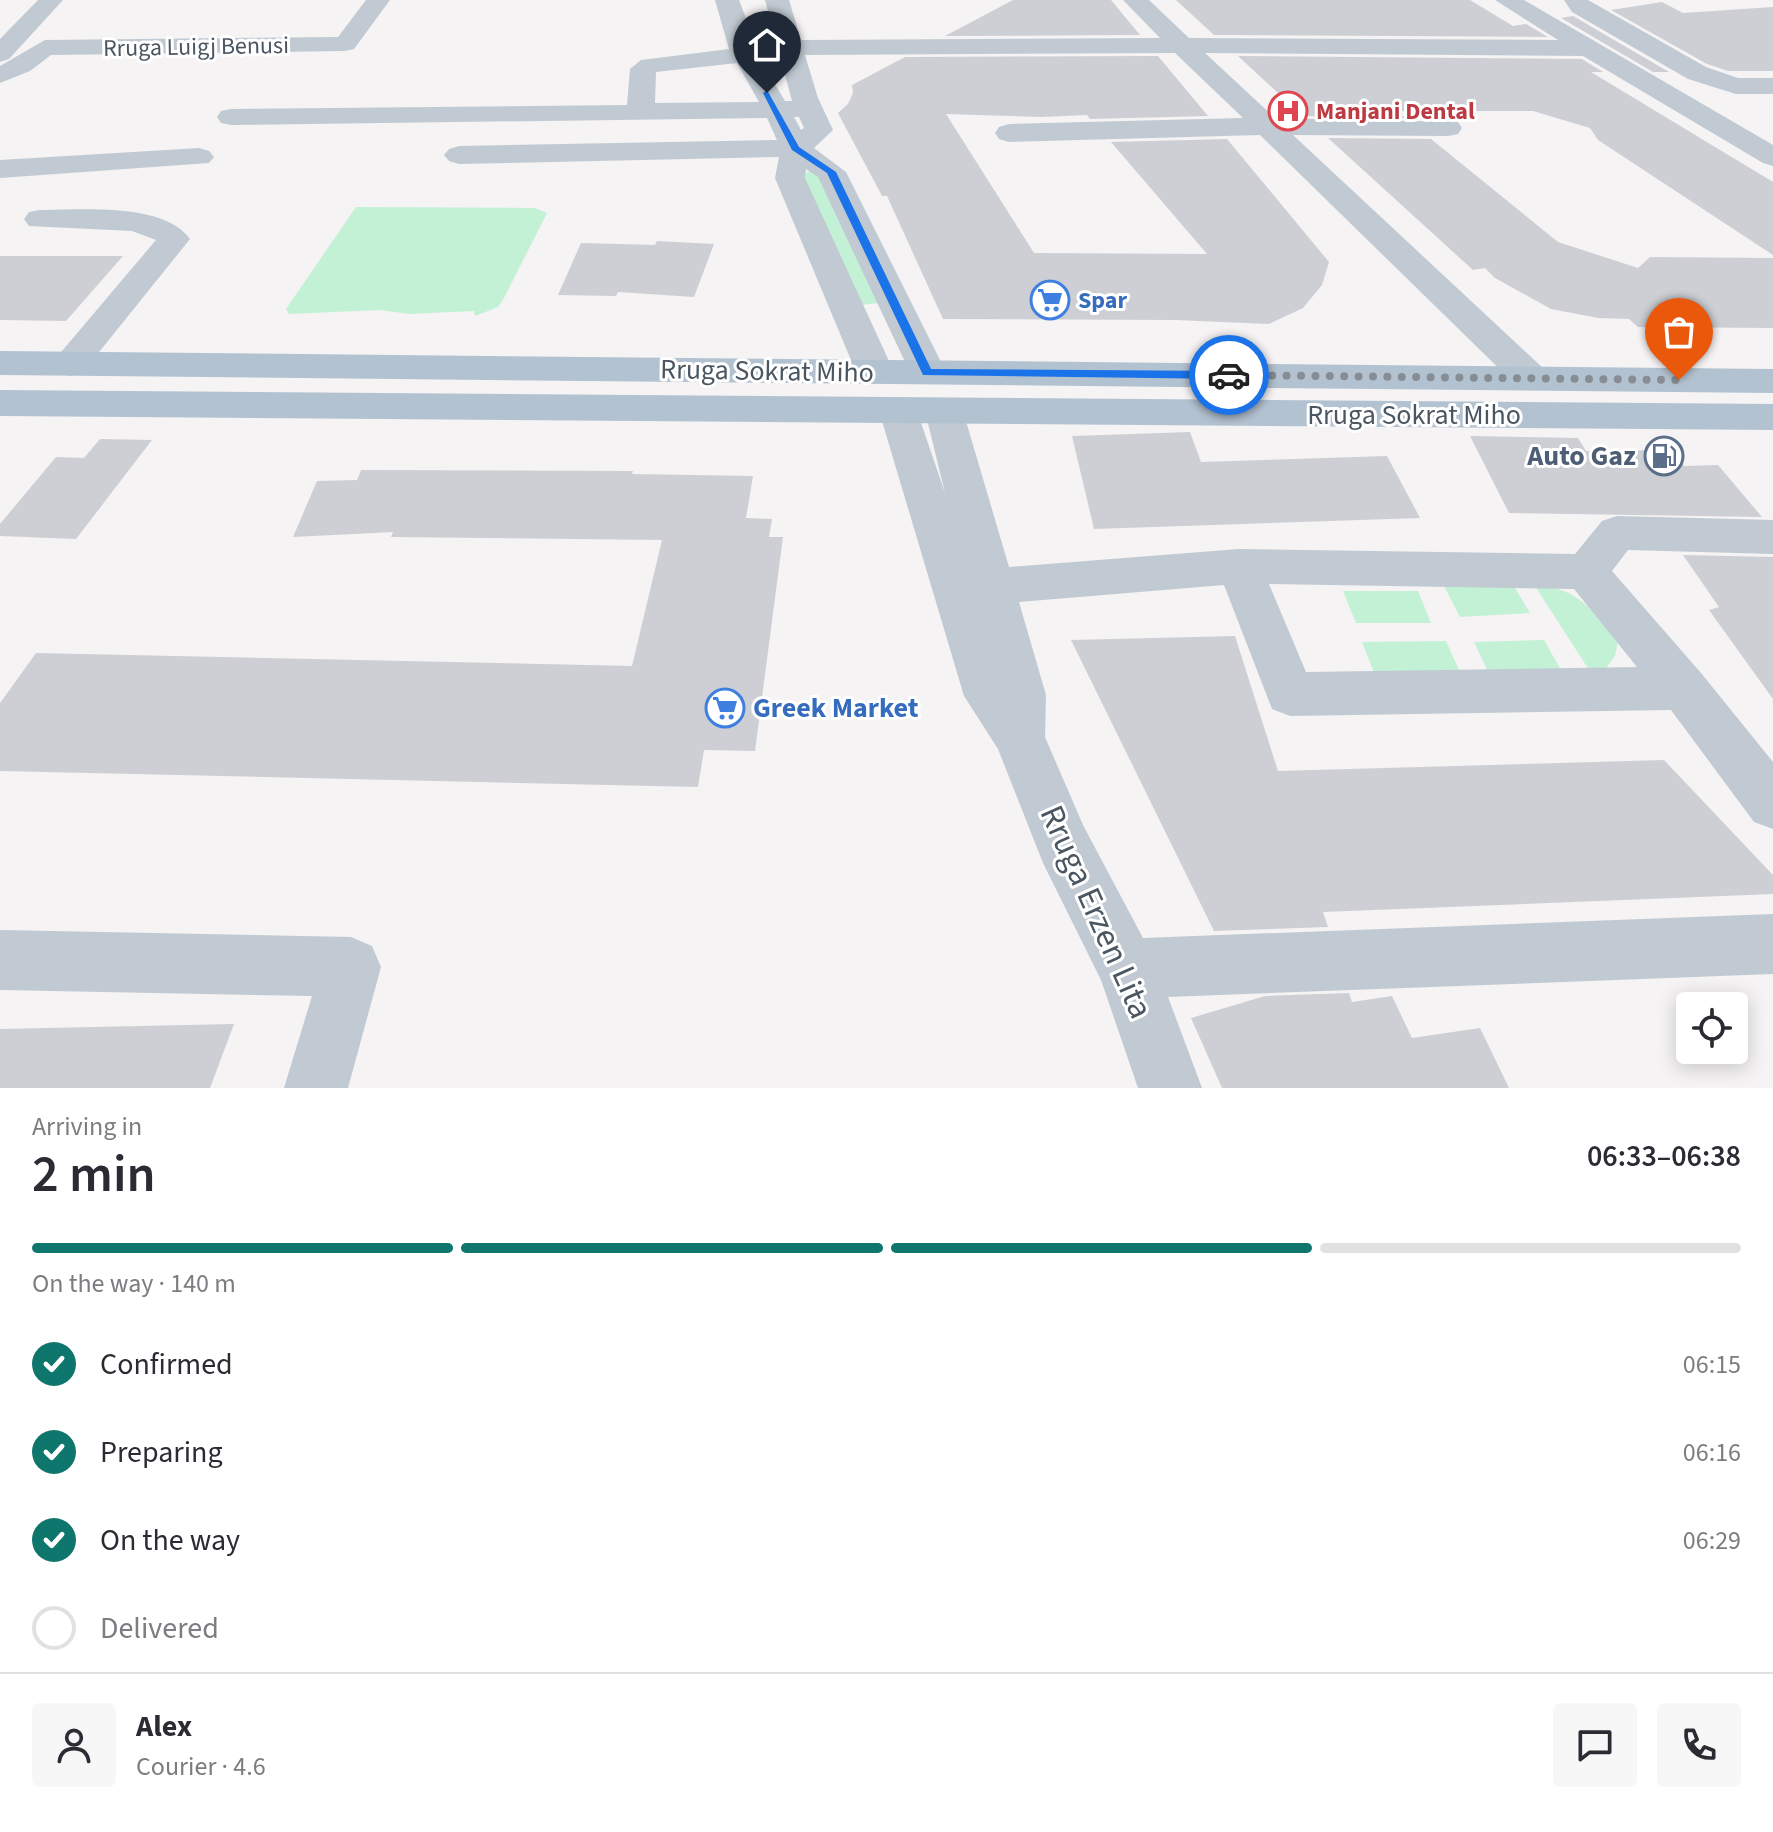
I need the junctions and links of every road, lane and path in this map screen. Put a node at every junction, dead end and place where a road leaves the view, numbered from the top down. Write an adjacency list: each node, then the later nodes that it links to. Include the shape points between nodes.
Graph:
1 (378, 0): 15 (street, Rruga Luigj Benusi, via 345,44 45,48)
2 (758, 0): 9 (street, via 753,10)
3 (777, 0): 11 (street)
4 (1135, 0): 10 (street)
5 (1507, 0): 12 (street)
6 (1576, 0): 16 (street, via 1697,73)
7 (50, 2): 8 (street); 13 (street)
8 (16, 3)
9 (731, 10): 14 (street)
10 (1181, 45): 11 (street); 12 (street); 22 (street)
11 (792, 48): 24 (street)
12 (1588, 48): 28 (street)
13 (0, 54)
14 (745, 55): 19 (street); 20 (street, via 643,69 641,106)
15 (0, 75)
16 (1736, 86): 17 (street); 18 (street)
17 (1773, 86)
18 (1758, 110)
19 (778, 112): 20 (street); 24 (street); 24 (street)
20 (652, 113): 21 (street)
21 (231, 117)
22 (1268, 126): 23 (street); 25 (street); 35 (street)
23 (1448, 128)
24 (808, 129): 26 (street); 33 (street, via 790,178); 34 (street)
25 (1009, 133)
26 (459, 155)
27 (199, 157): 29 (street)
28 (1773, 157)
29 (0, 169)
30 (40, 219): 32 (street, via 145,223 168,231 174,239)
31 (0, 363): 32 (main road, Rruga Sokrat Miho)
32 (70, 364): 33 (main road, Rruga Sokrat Miho)
33 (875, 372): 34 (main road, Rruga Sokrat Miho); 38 (main road)
34 (927, 372): 35 (main road, Rruga Sokrat Miho); 39 (main road)
35 (1531, 378): 36 (main road, Rruga Sokrat Miho)
36 (1773, 381)
37 (0, 403): 38 (main road, Rruga Sokrat Miho)
38 (898, 411): 39 (main road, Rruga Sokrat Miho); 46 (street, Rruga Erzen Lita, via 989,696)
39 (944, 411): 40 (main road, Rruga Sokrat Miho); 44 (street, Rruga Erzen Lita)
40 (1773, 417)
41 (1773, 537): 43 (street, via 1617,533)
42 (1239, 566): 43 (street); 44 (street); 45 (street, via 1290,694)
43 (1586, 572): 45 (street)
44 (993, 586): 46 (street, Rruga Erzen Lita, via 1021,695)
45 (1684, 688): 47 (street)
46 (1019, 737): 50 (street, Rruga Erzen Lita, via 1063,844)
47 (1773, 804)
48 (1773, 944): 50 (street)
49 (0, 960): 51 (street, via 351,967)
50 (1127, 969): 52 (street, Rruga Erzen Lita)
51 (316, 1088)
52 (1170, 1088)

